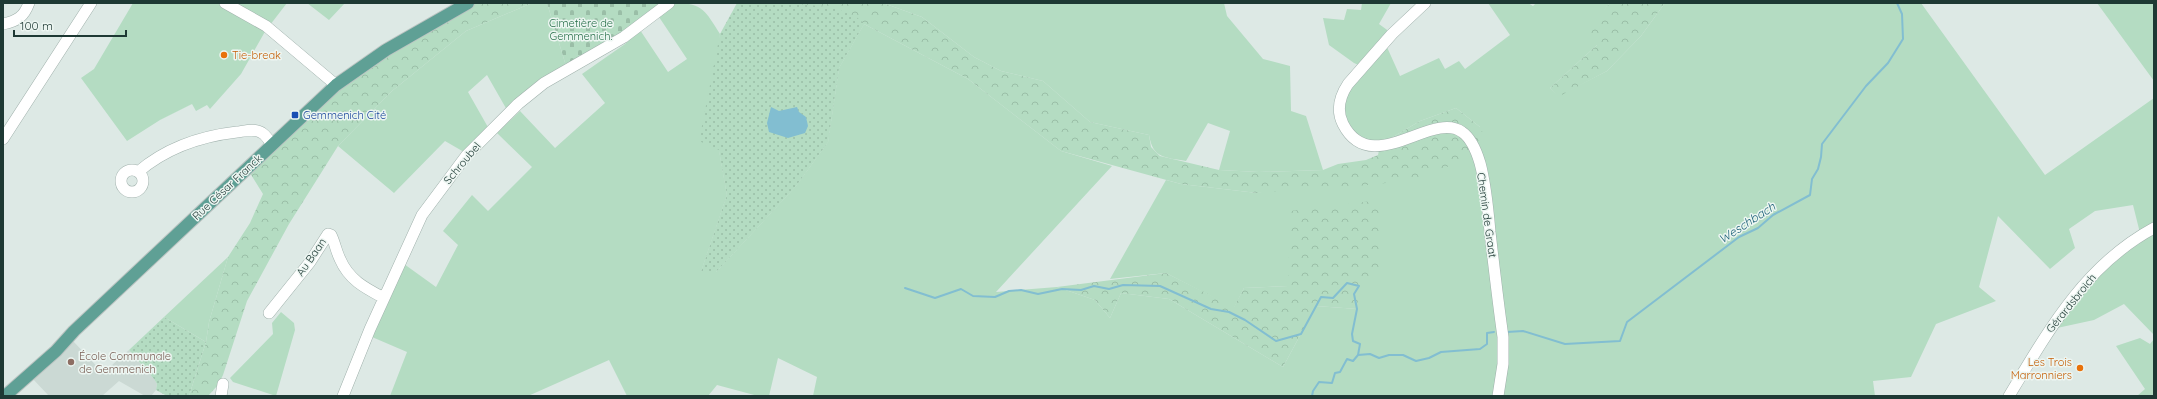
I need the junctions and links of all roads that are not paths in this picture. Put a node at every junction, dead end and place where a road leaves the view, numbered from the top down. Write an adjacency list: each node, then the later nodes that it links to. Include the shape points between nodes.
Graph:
1 (29, 3): 7 (street, via 19,20)
2 (91, 3): 9 (street)
3 (224, 3): 8 (street, via 266,26)
4 (468, 3): 8 (main road, Rue César Franck, via 386,50)
5 (669, 3): 13 (street, Schroubel, via 624,37 544,83 518,104 466,156 422,215)
6 (1426, 3): 19 (street, Chemin de Graat, via 1392,34 1348,84 1342,93 1340,113 1347,130 1354,138 1364,143 1382,146 1449,128 1462,132 1473,147 1483,174 1503,337 1503,364)
7 (3, 24)
8 (336, 85): 10 (main road, Rue César Franck)
9 (3, 139)
10 (272, 144): 11 (street, via 262,133 255,130 223,133 198,139 171,150); 16 (main road, Rue César Franck, via 56,351)
11 (138, 172)
12 (2154, 228): 20 (street, Gérardsbroich, via 2117,252 2094,274 2046,334)
13 (384, 298): 14 (street, Au Baan, via 355,282 340,260 331,235 328,234 310,262); 18 (street, Schroubel)
14 (269, 313)
15 (223, 384): 17 (street)
16 (5, 396)
17 (220, 396)
18 (343, 396)
19 (1498, 396)
20 (2009, 396)

